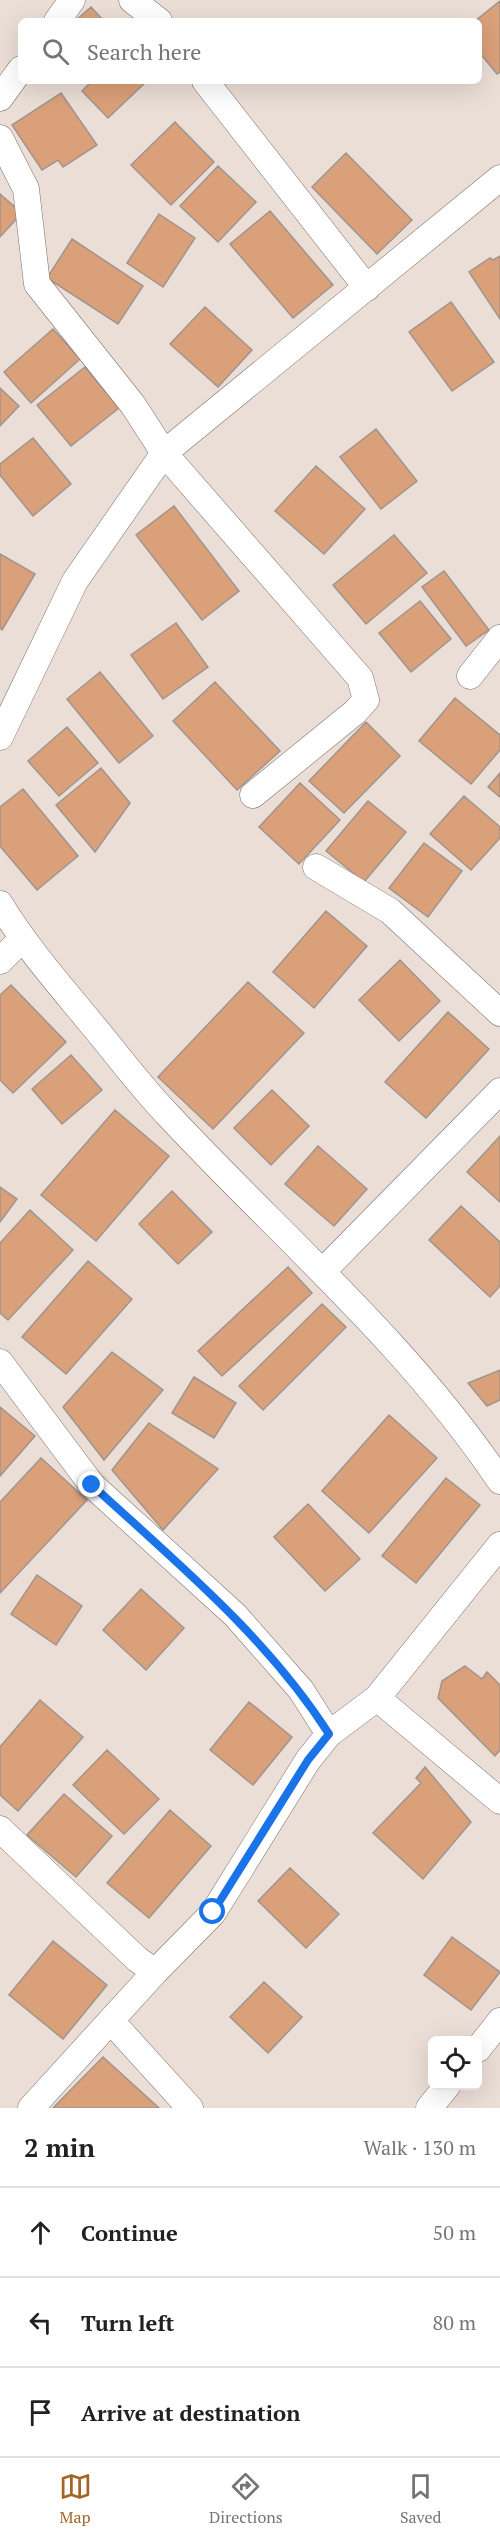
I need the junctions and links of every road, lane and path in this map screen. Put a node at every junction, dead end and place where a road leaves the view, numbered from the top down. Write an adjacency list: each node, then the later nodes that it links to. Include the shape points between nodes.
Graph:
1 (72, 0): 4 (street)
2 (132, 0): 3 (street)
3 (155, 12)
4 (59, 18)
5 (18, 73): 7 (street)
6 (207, 84): 10 (street)
7 (0, 98)
8 (0, 138): 11 (street, via 26,189 37,284 133,405)
9 (500, 178): 10 (street)
10 (366, 288): 11 (street)
11 (164, 453): 14 (street, via 75,581); 15 (street, via 360,678 366,700)
12 (500, 638): 13 (street)
13 (470, 676)
14 (0, 737)
15 (253, 795)
16 (316, 867): 20 (street, via 390,911)
17 (0, 904): 18 (street)
18 (21, 939): 19 (street); 22 (street, via 168,1115)
19 (0, 961)
20 (500, 1013)
21 (500, 1091): 22 (street)
22 (322, 1271): 24 (street, via 411,1367 474,1442)
23 (0, 1362): 27 (street, via 92,1485 235,1615 301,1690)
24 (500, 1481)
25 (500, 1545): 26 (street)
26 (377, 1698): 27 (street); 28 (street)
27 (329, 1734): 30 (street, via 308,1760 213,1912)
28 (500, 1801)
29 (0, 1829): 30 (street)
30 (155, 1972): 31 (street)
31 (111, 2021): 35 (street); 36 (street)
32 (500, 2021): 33 (street)
33 (482, 2043)
34 (443, 2090): 37 (street)
35 (31, 2108)
36 (190, 2108)
37 (429, 2108)

